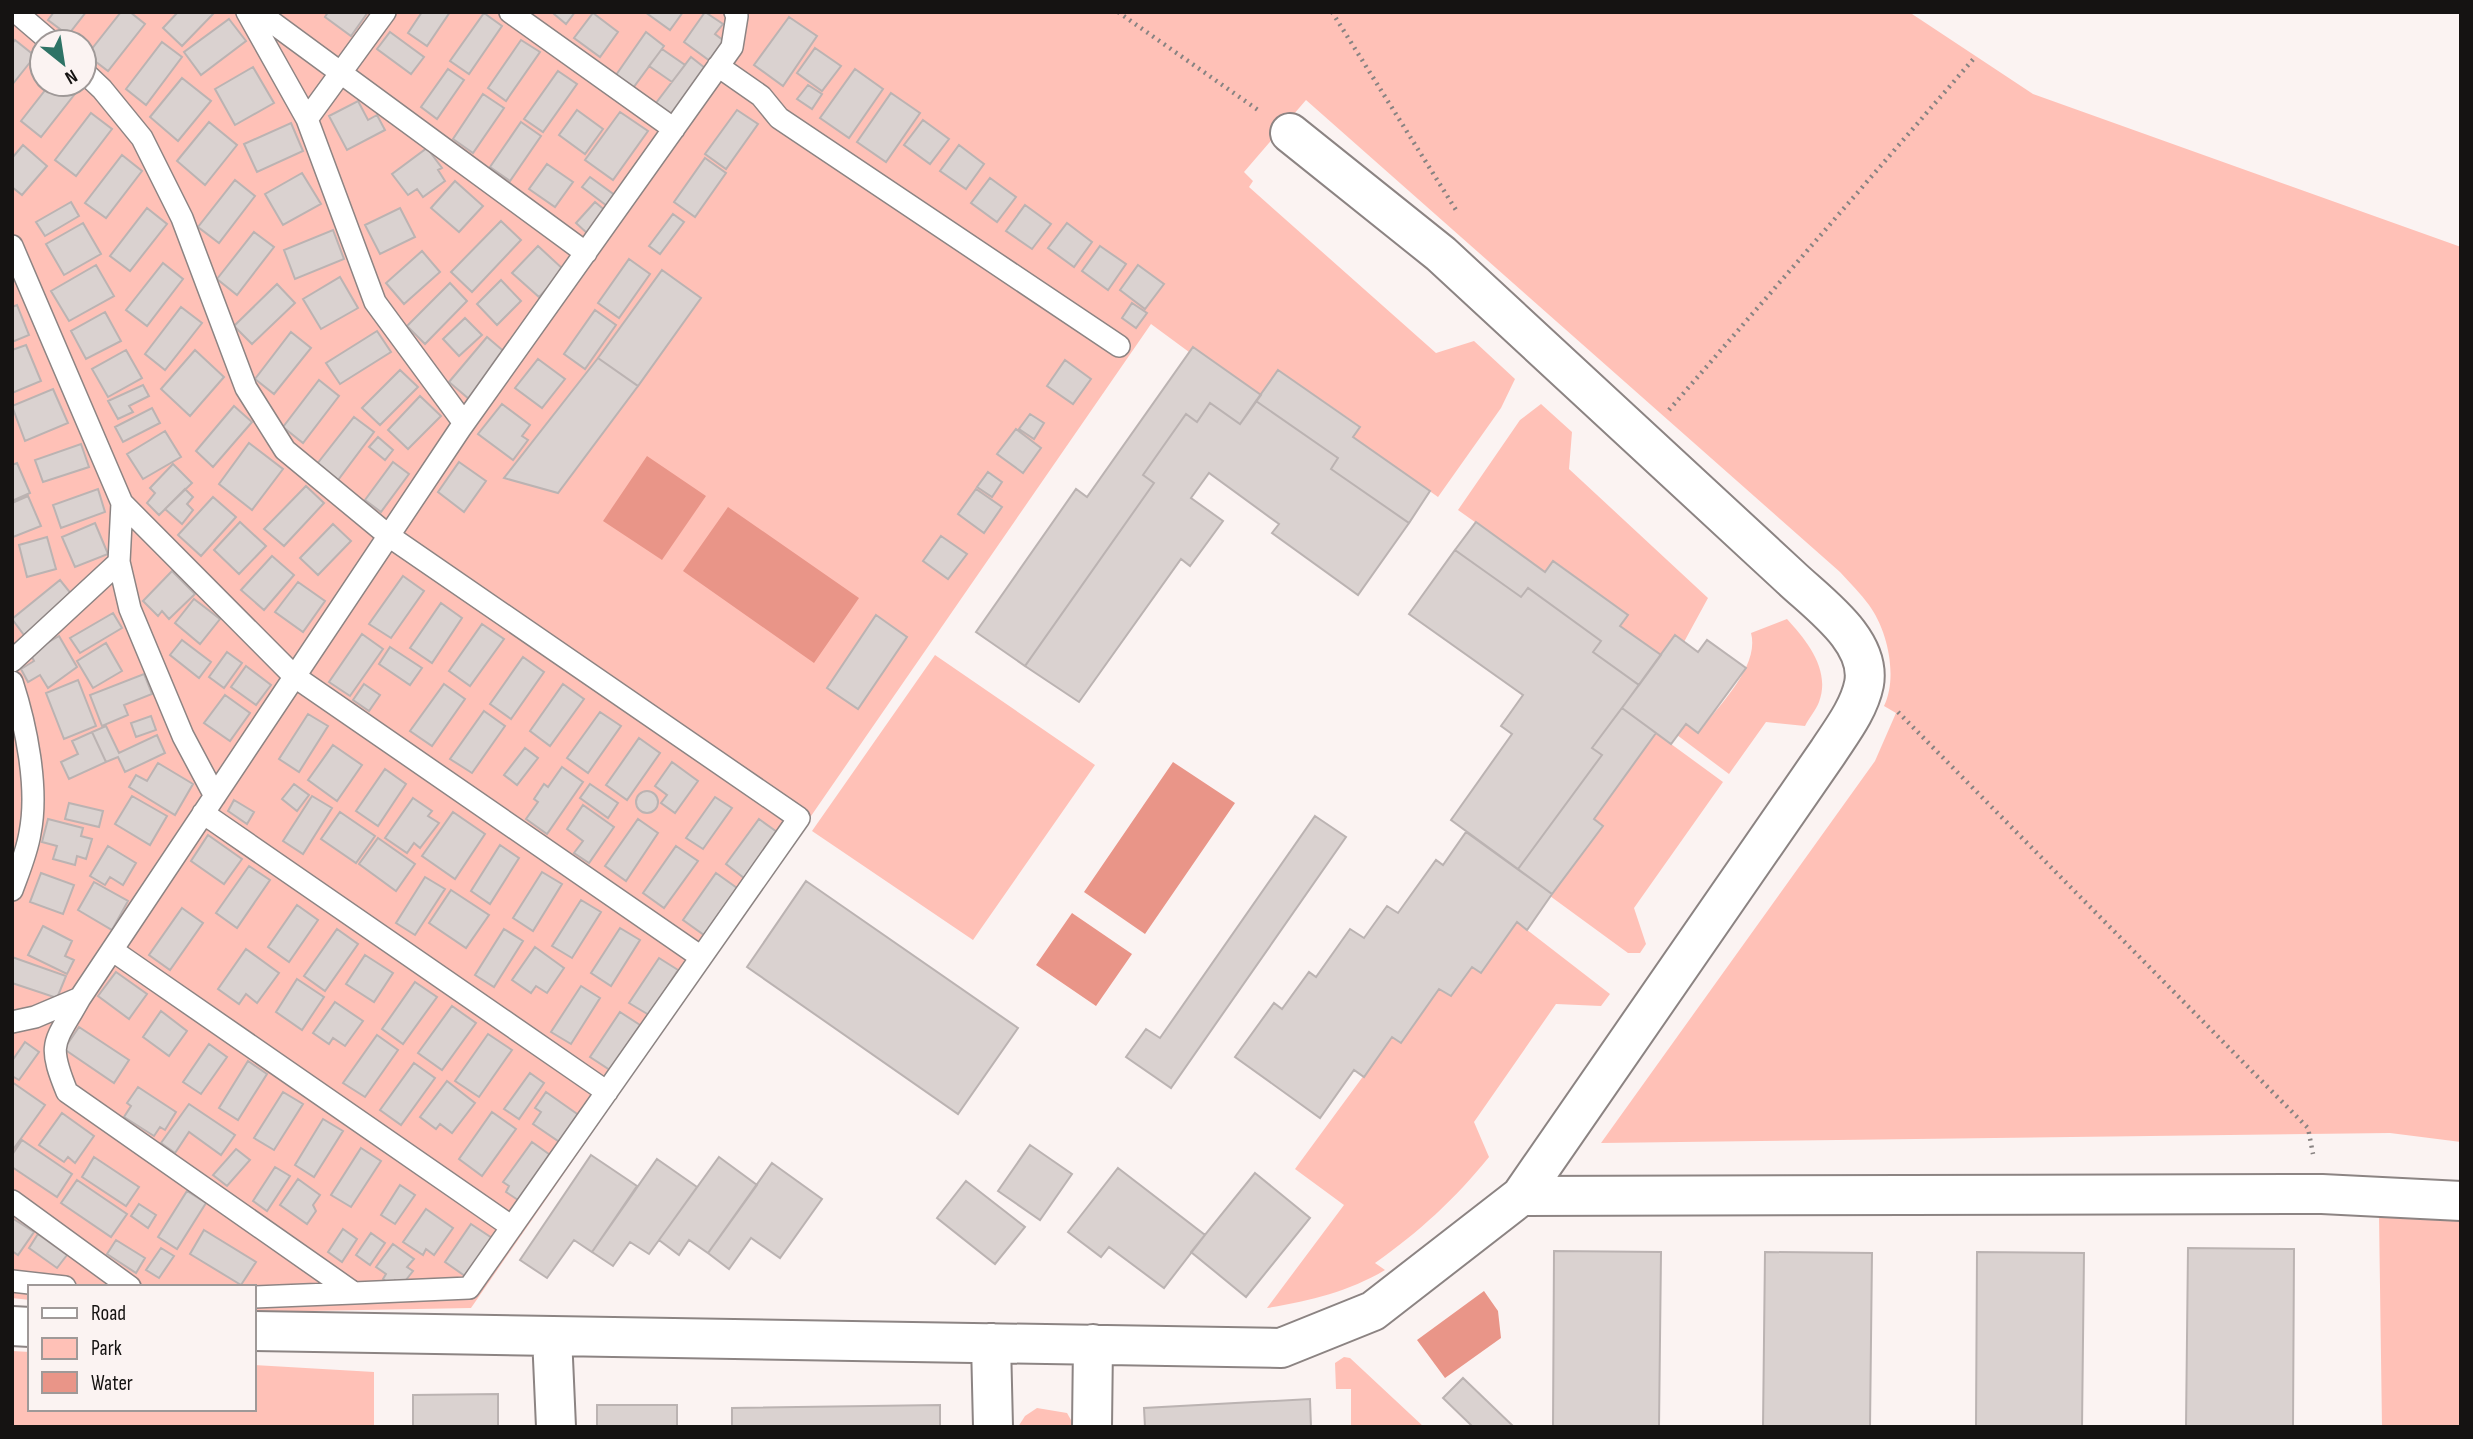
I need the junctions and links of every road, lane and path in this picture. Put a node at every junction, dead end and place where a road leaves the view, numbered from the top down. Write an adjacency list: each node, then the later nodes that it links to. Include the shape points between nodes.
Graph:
1 (16, 12): 8 (lane)
2 (247, 12): 13 (lane)
3 (258, 12): 11 (lane)
4 (385, 12): 11 (lane)
5 (510, 12): 14 (lane)
6 (735, 12): 10 (lane, via 732,47)
7 (1332, 12): 18 (path, via 1465,224)
8 (35, 28)
9 (1976, 56): 21 (path)
10 (718, 66): 14 (lane); 19 (lane, via 761,96 779,118)
11 (341, 73): 13 (lane); 17 (lane)
12 (98, 85): 23 (lane, via 142,138 182,218 246,388 285,450)
13 (307, 119): 20 (lane, via 375,302)
14 (674, 129): 17 (lane)
15 (1290, 133): 18 (street)
16 (12, 246): 22 (lane)
17 (586, 253): 20 (lane)
18 (1441, 254): 21 (street)
19 (1119, 346)
20 (464, 424): 23 (lane)
21 (1642, 440): 28 (street, via 1844,629 1865,668)
22 (122, 503): 24 (lane); 26 (lane)
23 (389, 536): 26 (lane); 32 (lane, via 799,818)
24 (119, 562): 25 (lane); 29 (lane, via 130,609)
25 (12, 661)
26 (295, 676): 29 (lane); 32 (lane)
27 (12, 682): 30 (lane, via 25,723 32,811 29,840)
28 (1863, 687): 36 (path, via 1893,707); 37 (street, via 1828,752)
29 (209, 805): 31 (lane); 35 (lane)
30 (12, 890)
31 (112, 950): 33 (lane); 40 (lane)
32 (702, 957): 35 (lane)
33 (80, 998): 34 (lane); 44 (lane, via 53,1047 67,1092)
34 (12, 1022)
35 (607, 1092): 40 (lane)
36 (2308, 1128)
37 (1521, 1196): 39 (street, via 2295,1194); 49 (street, via 1373,1311 1281,1348)
38 (12, 1201): 43 (lane)
39 (2461, 1201)
40 (512, 1227): 44 (lane, via 469,1288)
41 (12, 1281): 42 (lane)
42 (47, 1285)
43 (127, 1285)
44 (354, 1293): 45 (lane)
45 (256, 1297)
46 (256, 1331): 47 (street)
47 (552, 1336): 48 (street); 50 (street)
48 (991, 1343): 49 (street); 51 (street)
49 (1093, 1345): 52 (street)
50 (556, 1427)
51 (993, 1427)
52 (1092, 1427)

